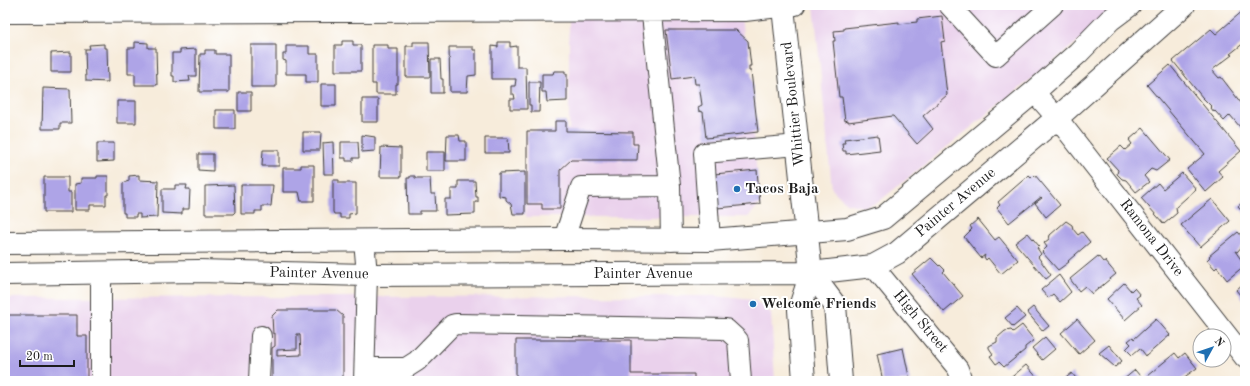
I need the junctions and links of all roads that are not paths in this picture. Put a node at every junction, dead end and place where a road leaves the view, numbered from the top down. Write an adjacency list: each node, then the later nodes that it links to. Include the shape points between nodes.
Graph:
1 (1052, 5): 6 (street, via 996,56)
2 (1184, 5): 9 (main road, Painter Avenue)
3 (786, 6): 4 (street, via 745,11); 10 (main road, Whittier Boulevard)
4 (651, 8): 7 (street); 11 (street)
5 (1118, 8): 8 (main road)
6 (960, 9)
7 (5, 13)
8 (1034, 92): 9 (street, Ramona Drive); 12 (main road, via 883,218 847,229)
9 (1057, 118): 19 (main road, Painter Avenue, via 897,253); 25 (street, Ramona Drive)
10 (799, 145): 12 (main road, Whittier Boulevard); 15 (street, via 704,153)
11 (670, 186): 13 (street, via 581,187); 16 (street)
12 (808, 232): 15 (main road); 22 (main road, Whittier Boulevard)
13 (564, 239): 14 (main road); 16 (main road)
14 (364, 240): 17 (main road); 23 (street)
15 (710, 240): 16 (main road)
16 (671, 241)
17 (202, 242): 18 (main road); 20 (main road, via 186,257 119,258 106,265)
18 (5, 243)
19 (874, 266): 22 (main road, Painter Avenue); 32 (street, High Street, via 958,369)
20 (102, 272): 21 (main road, Painter Avenue); 23 (main road, Painter Avenue, via 198,271); 27 (street)
21 (5, 274)
22 (811, 274): 23 (main road, Painter Avenue); 30 (main road, Whittier Boulevard, via 799,310); 31 (main road, via 836,305)
23 (367, 275): 26 (street)
24 (261, 336): 28 (street)
25 (1245, 358)
26 (364, 375): 29 (street, via 406,368 417,361 452,325 456,324 726,329 738,340)
27 (101, 381)
28 (259, 381)
29 (741, 381)
30 (804, 381)
31 (841, 381)
32 (962, 381)

